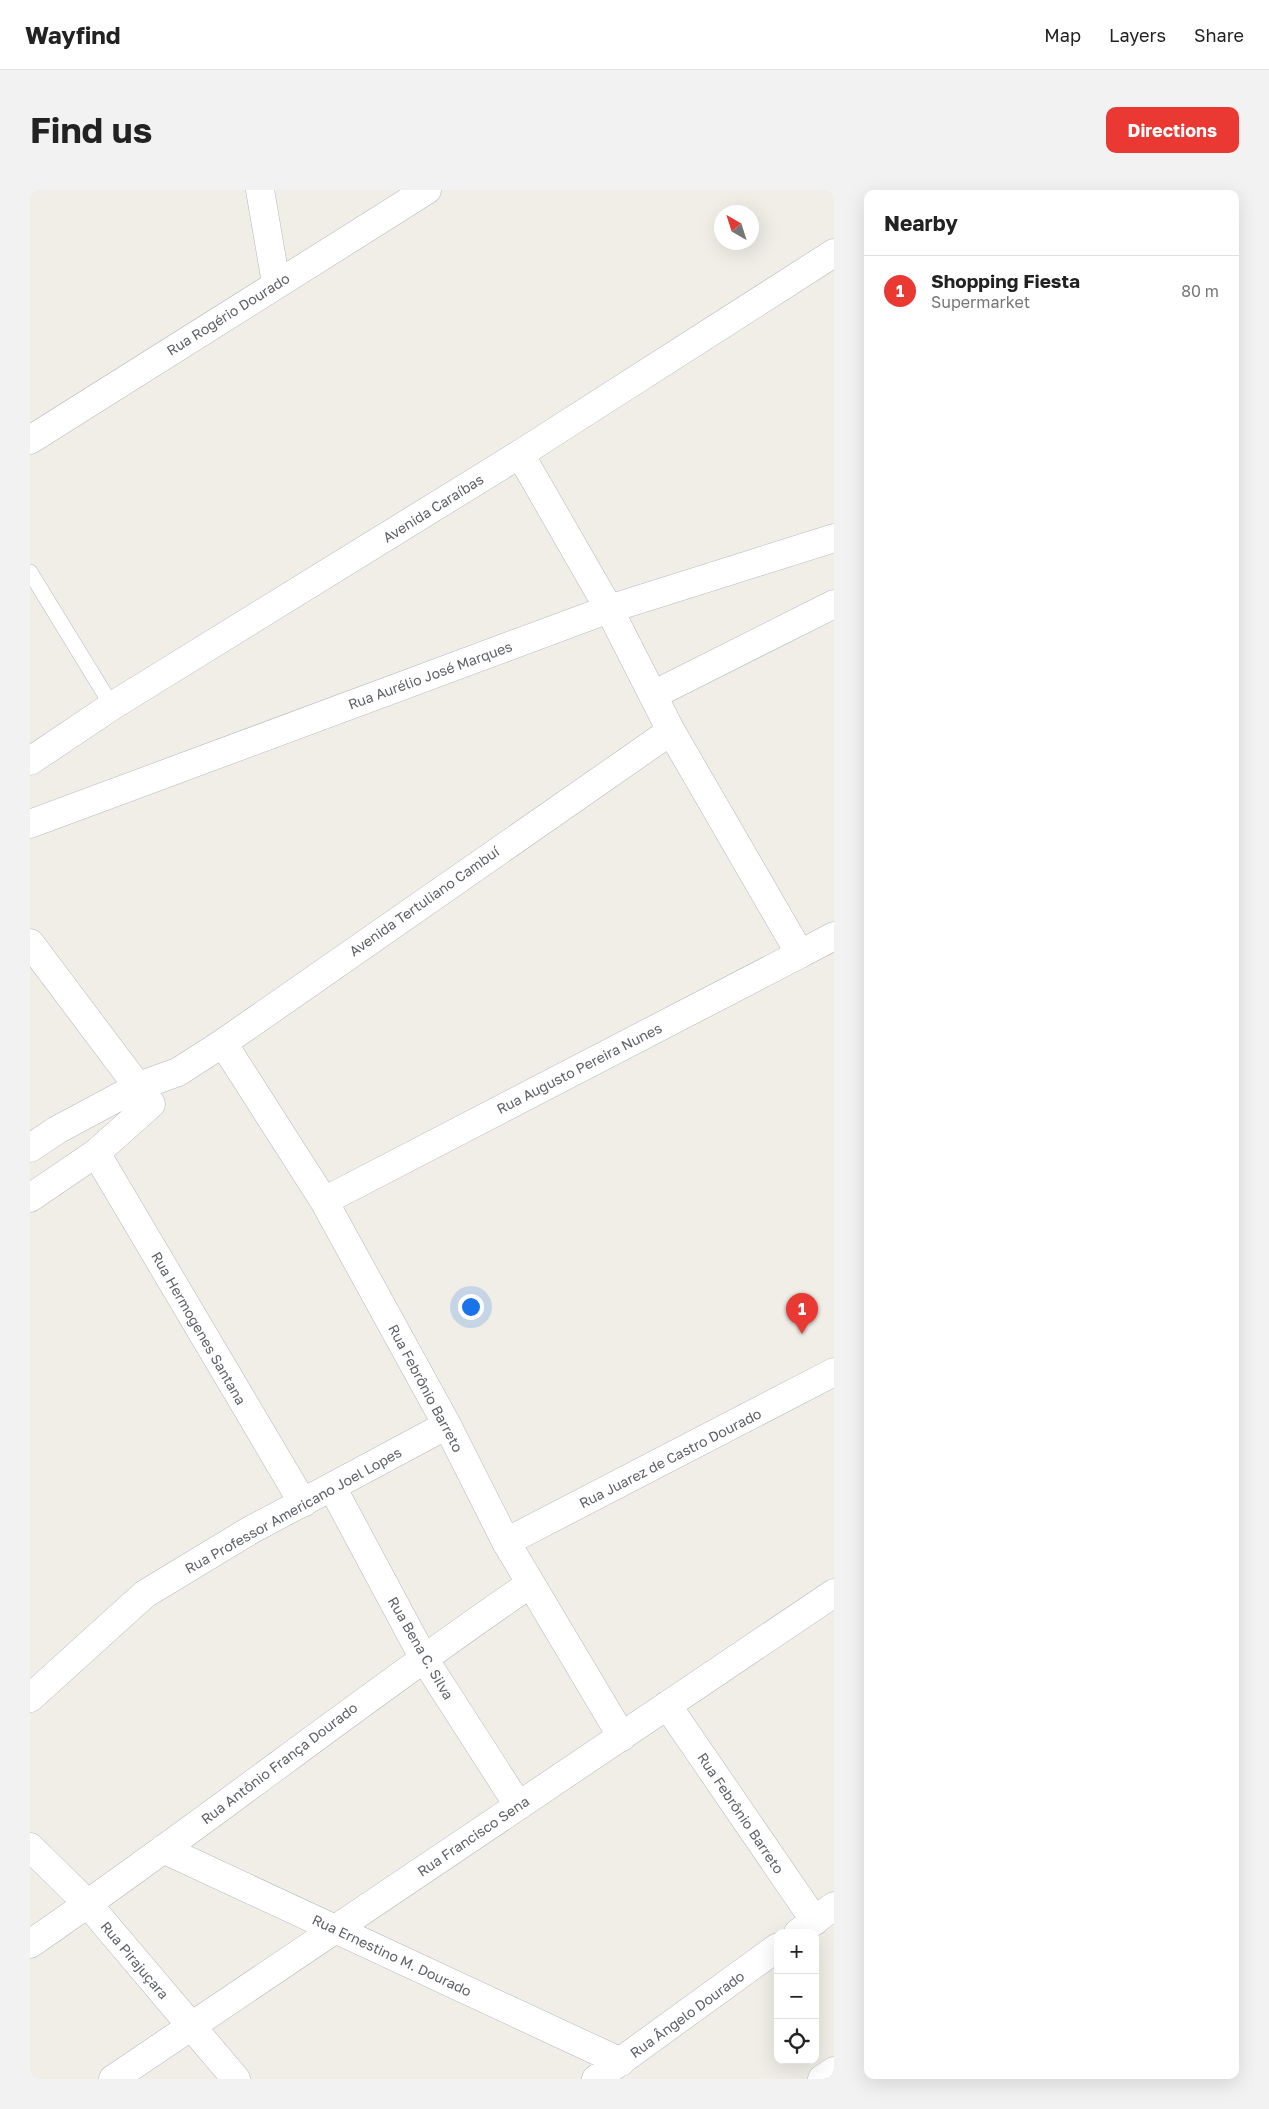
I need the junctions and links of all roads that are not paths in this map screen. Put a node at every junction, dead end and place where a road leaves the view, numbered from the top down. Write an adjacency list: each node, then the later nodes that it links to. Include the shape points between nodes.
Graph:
1 (260, 190): 4 (street)
2 (427, 190): 4 (street, Rua Rogério Dourado)
3 (834, 253): 6 (street, Avenida Caraíbas)
4 (276, 283): 5 (street, Rua Rogério Dourado)
5 (30, 440)
6 (520, 454): 10 (street); 12 (street, Avenida Caraíbas)
7 (834, 538): 10 (street, Rua Aurélio José Marques)
8 (30, 572): 12 (lane)
9 (834, 604): 11 (street)
10 (610, 609): 11 (street); 15 (street, Rua Aurélio José Marques)
11 (653, 695): 13 (street)
12 (112, 706): 14 (street, Avenida Caraíbas)
13 (671, 731): 18 (street); 19 (street, Avenida Tertuliano Cambuí)
14 (30, 761)
15 (30, 824)
16 (834, 936): 18 (street, Rua Augusto Pereira Nunes)
17 (30, 943): 20 (street)
18 (800, 954): 24 (street, Rua Augusto Pereira Nunes)
19 (223, 1043): 20 (street, Avenida Tertuliano Cambuí); 24 (street, Rua Febrônio Barreto)
20 (145, 1095): 21 (street, Avenida Tertuliano Cambuí, via 57,1130); 22 (street, Avenida Tertuliano Cambuí)
21 (30, 1148)
22 (96, 1153): 23 (street, Avenida Tertuliano Cambuí); 28 (street, Rua Hermogenes Santana)
23 (30, 1198)
24 (324, 1201): 26 (street, Rua Febrônio Barreto)
25 (834, 1372): 29 (street, Rua Juarez de Castro Dourado)
26 (447, 1425): 27 (street, Rua Professor Americano Joel Lopes); 29 (street, Rua Febrônio Barreto)
27 (332, 1487): 28 (street, Rua Professor Americano Joel Lopes); 32 (street, Rua Bena C. Silva)
28 (302, 1503): 33 (street, Rua Professor Americano Joel Lopes, via 206,1555 145,1594)
29 (506, 1542): 30 (street, Rua Febrônio Barreto)
30 (530, 1584): 32 (street, Rua Antônio França Dourado); 35 (street, Rua Febrônio Barreto)
31 (834, 1593): 34 (street, Rua Francisco Sena)
32 (423, 1657): 36 (street, Rua Bena C. Silva); 38 (street, Rua Antônio França Dourado)
33 (30, 1698)
34 (667, 1705): 35 (street, Rua Francisco Sena); 40 (street, Rua Febrônio Barreto)
35 (622, 1737): 36 (street, Rua Francisco Sena)
36 (518, 1805): 41 (street, Rua Francisco Sena)
37 (30, 1846): 39 (street, Rua Pirajuçara)
38 (163, 1849): 39 (street, Rua Antônio França Dourado); 41 (street, Rua Ernestino M. Dourado)
39 (88, 1904): 42 (street, Rua Antônio França Dourado); 44 (street, Rua Pirajuçara)
40 (816, 1920)
41 (337, 1929): 44 (street, Rua Francisco Sena); 45 (street, Rua Ernestino M. Dourado)
42 (30, 1944)
43 (774, 1951): 45 (street, Rua Ângelo Dourado)
44 (192, 2028): 47 (street, Rua Francisco Sena); 48 (street, Rua Pirajuçara)
45 (621, 2062): 49 (street, Rua Ângelo Dourado)
46 (834, 2071): 50 (street)
47 (113, 2079)
48 (236, 2079)
49 (596, 2079)
50 (822, 2079)

